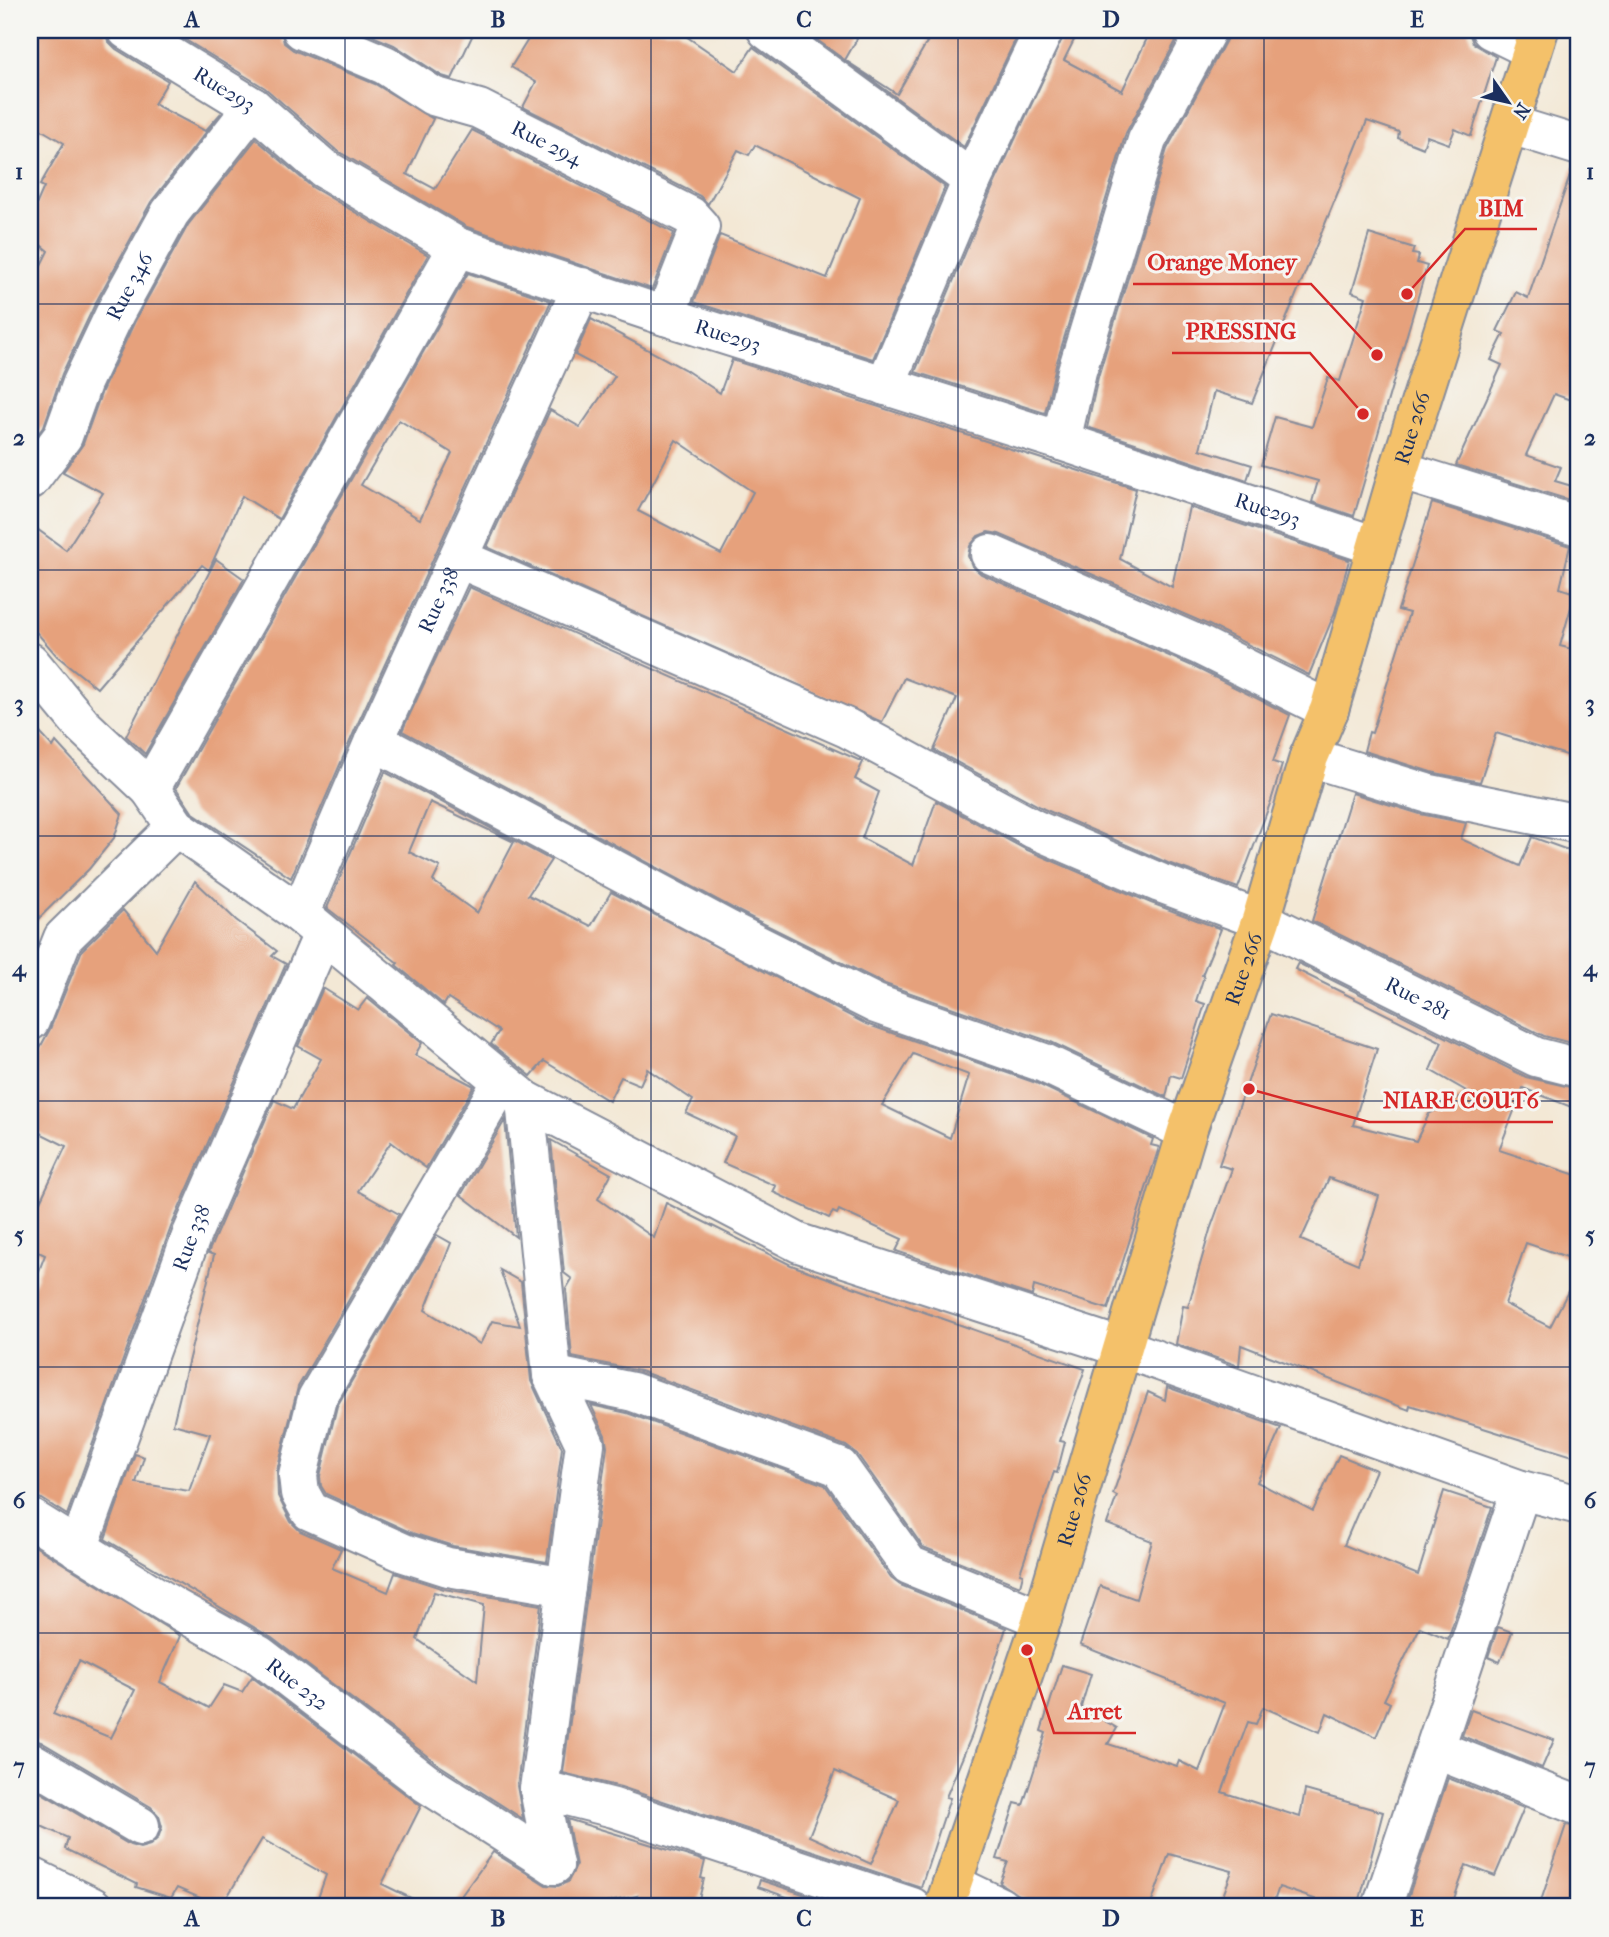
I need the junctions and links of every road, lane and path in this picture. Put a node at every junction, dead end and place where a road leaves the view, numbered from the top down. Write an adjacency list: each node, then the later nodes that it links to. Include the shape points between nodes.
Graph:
1 (302, 30): 14 (street, Rue 294, via 385,65 433,96 479,109 691,216 700,227)
2 (766, 30): 11 (street)
3 (1044, 30): 11 (street)
4 (1207, 30): 16 (street, via 1147,140 1077,372)
5 (1492, 30): 7 (street)
6 (148, 36): 8 (street, Rue293)
7 (1535, 40): 9 (main road, Rue 266)
8 (253, 107): 12 (street, Rue293, via 323,168); 18 (street, Rue 346, via 170,214 116,311 63,436)
9 (1511, 125): 10 (street); 17 (main road, Rue 266)
10 (1579, 146)
11 (972, 180): 15 (street)
12 (458, 247): 13 (street, Rue293); 27 (street)
13 (582, 287): 14 (street, Rue293); 22 (street, Rue 338)
14 (665, 316): 15 (street, Rue293)
15 (885, 386): 16 (street, Rue293)
16 (1062, 441): 20 (street, Rue293)
17 (1399, 470): 19 (street); 20 (main road, Rue 266)
18 (30, 480)
19 (1579, 526)
20 (1376, 546): 24 (main road, Rue 266)
21 (990, 554): 24 (street, via 1199,645)
22 (460, 559): 25 (street, Rue 338); 30 (street, Rue 281, via 847,728 1034,829)
23 (30, 662): 27 (street, via 82,725)
24 (1329, 710): 26 (main road, Rue 266)
25 (374, 741): 31 (street, Rue 338); 35 (street, via 876,1004 1044,1063)
26 (1310, 757): 28 (street, via 1426,793); 30 (main road, Rue 266)
27 (150, 789): 29 (street)
28 (1579, 824)
29 (176, 827): 31 (street); 32 (street, via 63,938)
30 (1261, 920): 33 (street, Rue 281, via 1536,1057); 35 (main road, Rue 266)
31 (311, 924): 34 (street); 41 (street, Rue 338)
32 (31, 1014)
33 (1579, 1068)
34 (513, 1091): 36 (street, via 799,1243); 37 (street); 42 (street, via 317,1398 298,1475 300,1493 310,1510 404,1553 448,1567)
35 (1187, 1131): 36 (main road, Rue 266)
36 (1123, 1348): 38 (street); 43 (main road, Rue 266)
37 (552, 1375): 42 (street, via 585,1444); 43 (street, via 633,1392 839,1467 909,1565)
38 (1521, 1490): 39 (street); 44 (street)
39 (1579, 1505)
40 (30, 1518): 41 (street, Rue 232)
41 (78, 1549): 46 (street, Rue 232, via 259,1654 426,1783 554,1865)
42 (566, 1587): 46 (street)
43 (1042, 1619): 50 (main road, Rue 266)
44 (1435, 1749): 47 (street); 54 (street)
45 (30, 1761): 48 (street)
46 (539, 1789): 52 (street, via 614,1808)
47 (1579, 1806)
48 (140, 1826)
49 (30, 1876): 51 (street)
50 (948, 1896): 53 (street)
51 (93, 1907)
52 (912, 1907)
53 (1000, 1907)
54 (1382, 1907)

